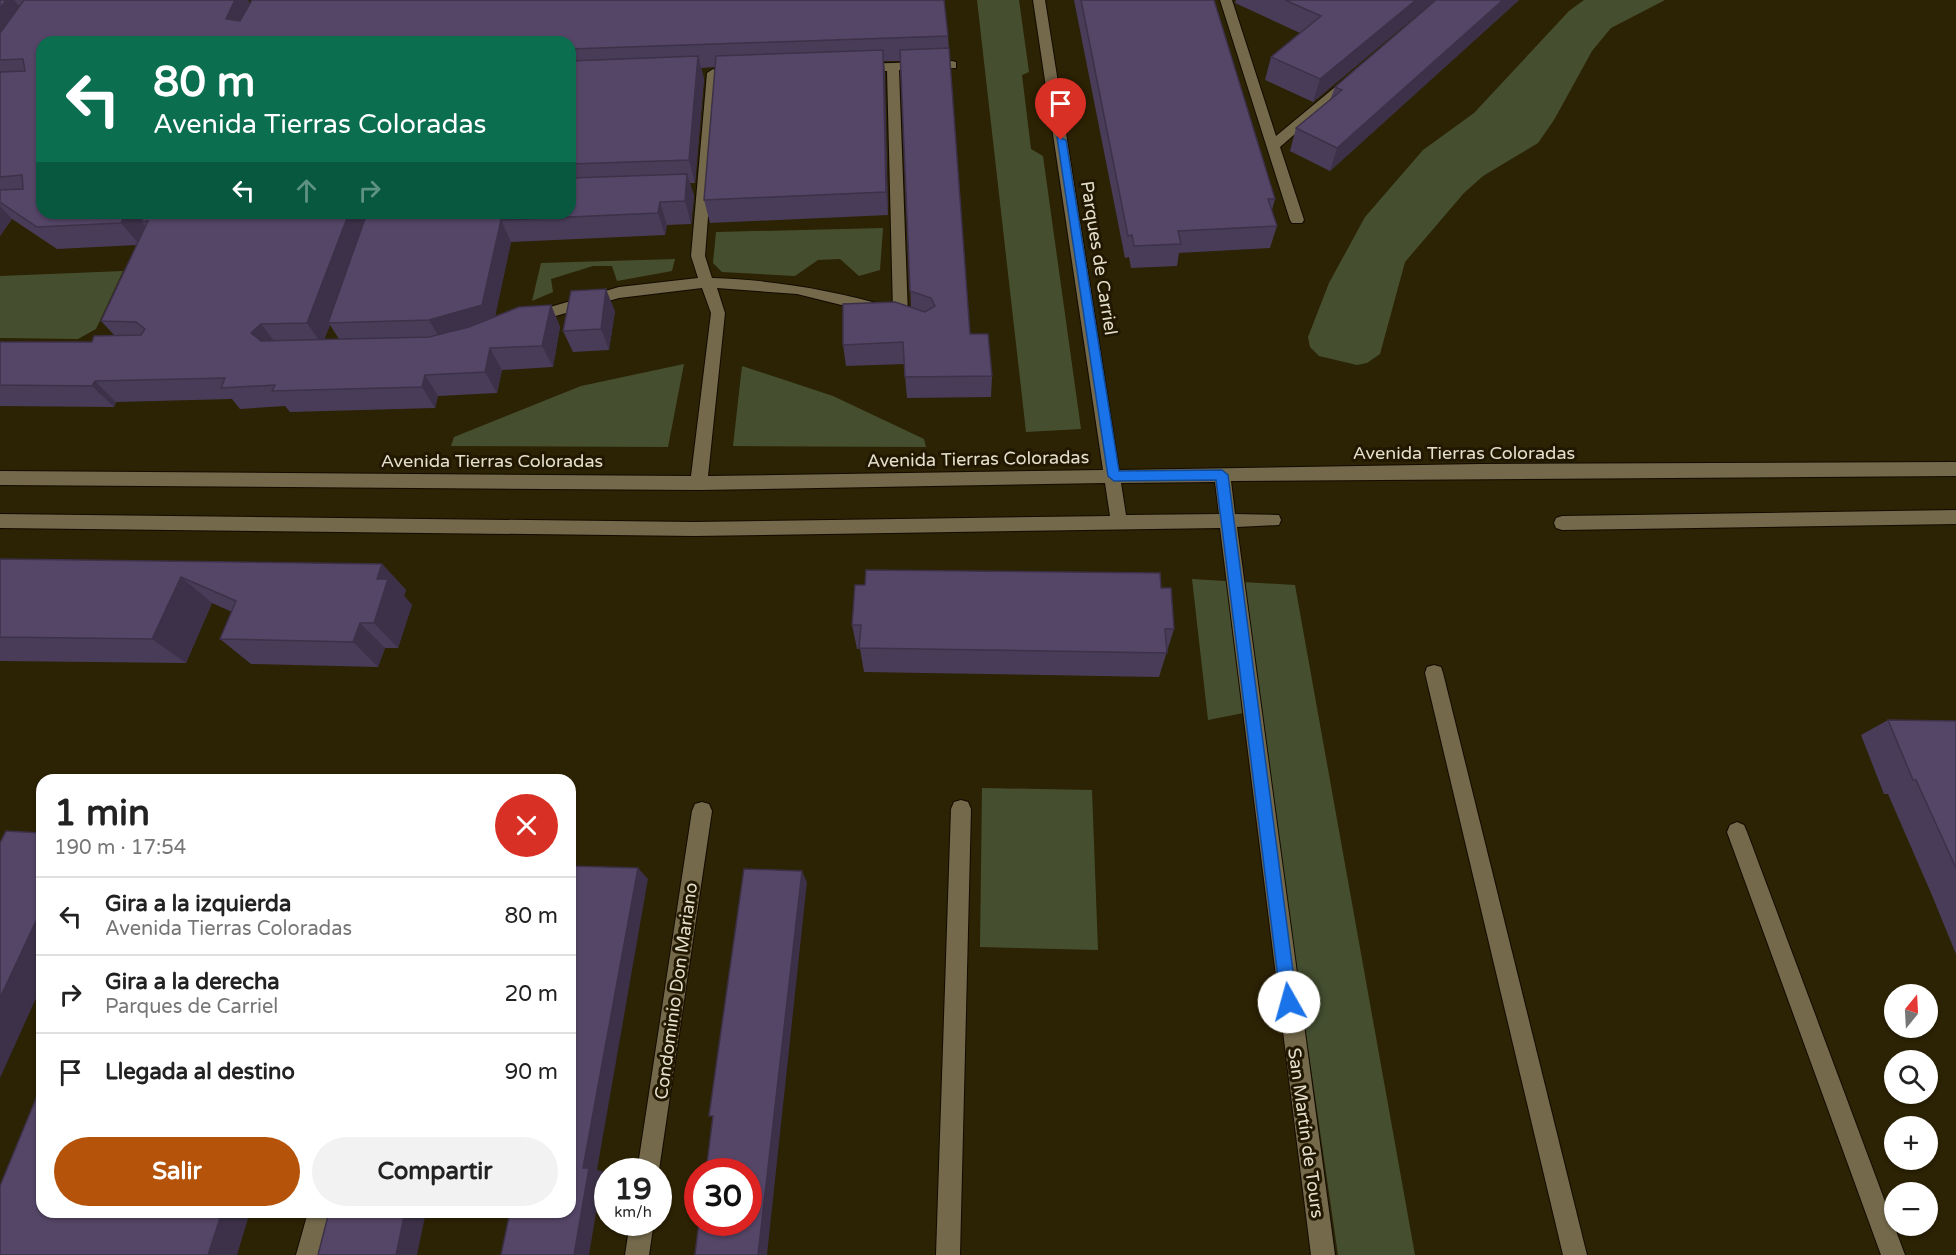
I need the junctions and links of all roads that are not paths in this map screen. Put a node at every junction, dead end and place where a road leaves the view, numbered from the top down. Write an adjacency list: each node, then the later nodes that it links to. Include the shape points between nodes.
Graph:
1 (1039, 0): 16 (street, Parques de Carriel)
2 (1226, 0): 8 (street)
3 (952, 65): 4 (street)
4 (892, 66): 5 (street); 11 (street)
5 (845, 68)
6 (1364, 69): 8 (street)
7 (713, 73): 10 (street, via 697,189 699,266)
8 (1274, 145): 9 (street)
9 (1297, 220)
10 (708, 281): 11 (street, via 818,292); 12 (street, via 604,295); 18 (street, via 718,313)
11 (902, 316): 13 (street)
12 (520, 322)
13 (918, 323)
14 (1956, 469): 15 (street, Avenida Tierras Coloradas)
15 (1222, 475): 16 (street, Avenida Tierras Coloradas); 22 (street, San Martín de Tours)
16 (1114, 476): 18 (street, Avenida Tierras Coloradas); 23 (street, Parques de Carriel)
17 (2, 482): 18 (street, Avenida Tierras Coloradas)
18 (699, 483)
19 (1956, 517): 24 (street)
20 (1273, 520): 22 (street)
21 (0, 521): 23 (street, via 682,529)
22 (1227, 521): 23 (street); 35 (street, San Martín de Tours)
23 (1119, 522)
24 (1562, 523)
25 (1434, 673): 36 (street)
26 (961, 809): 34 (street)
27 (702, 812): 29 (street, Condominio Don Mariano)
28 (1737, 832): 37 (street)
29 (651, 1158)
30 (318, 1218): 32 (street)
31 (640, 1236): 33 (street)
32 (308, 1255)
33 (637, 1255)
34 (948, 1255)
35 (1323, 1255)
36 (1575, 1255)
37 (1893, 1255)

